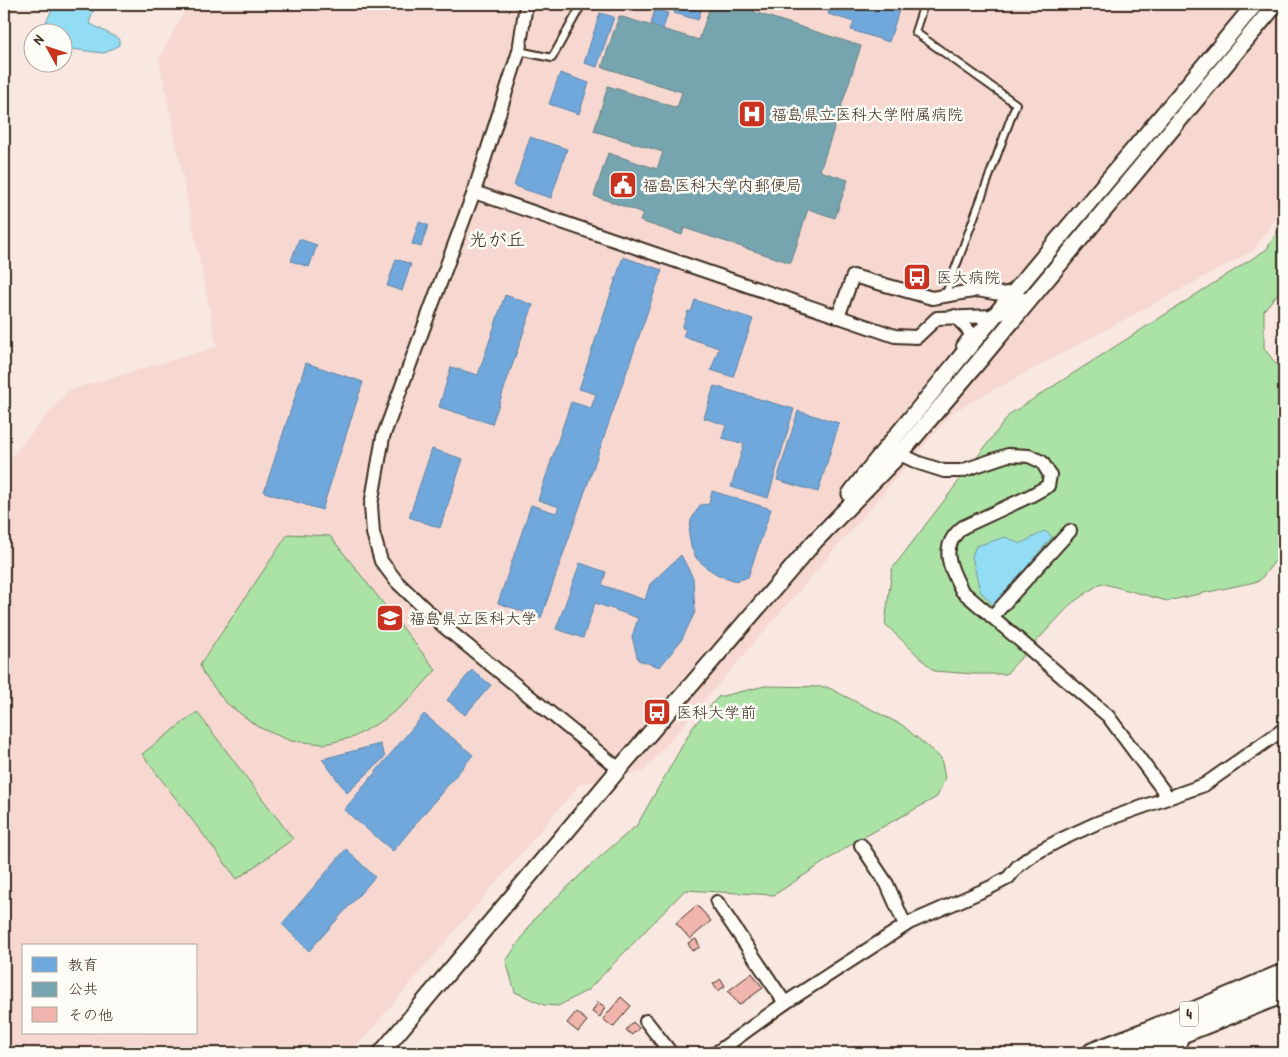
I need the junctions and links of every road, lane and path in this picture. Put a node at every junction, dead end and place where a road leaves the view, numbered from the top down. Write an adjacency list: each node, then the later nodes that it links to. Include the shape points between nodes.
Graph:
1 (526, 4): 6 (street)
2 (582, 4): 6 (lane, via 552,58)
3 (924, 4): 11 (lane, via 915,32 1016,104)
4 (1256, 4): 10 (street)
5 (1276, 4): 8 (street)
6 (519, 52): 7 (street)
7 (474, 192): 14 (street); 21 (street, via 383,436 371,505 373,533 381,561 397,582 442,625)
8 (1064, 259): 12 (street, via 1057,261 1018,306); 15 (street)
9 (973, 291): 10 (street, via 1003,295); 11 (street); 12 (street, via 1000,304)
10 (1014, 291): 12 (street)
11 (945, 297): 14 (street, via 932,298 854,276)
12 (1000, 312): 13 (street); 15 (street); 16 (street)
13 (955, 316): 14 (street, via 937,318 917,336 895,336); 16 (street, via 972,334 941,374)
14 (838, 317)
15 (1000, 336): 17 (street)
16 (940, 384): 17 (street)
17 (895, 449): 19 (street, via 919,463 944,471 961,471 1008,455 1029,456 1042,462 1050,475 1048,486 963,526 949,543 948,557 962,591); 21 (street)
18 (1070, 531): 19 (street)
19 (992, 617): 22 (street, via 1108,716)
20 (1284, 729): 22 (street, via 1204,785)
21 (619, 769): 33 (street)
22 (1168, 797): 25 (street, via 1062,839 1034,854 1008,878)
23 (861, 845): 25 (street, via 887,884)
24 (717, 902): 29 (street)
25 (905, 925): 29 (street)
26 (1284, 966): 32 (highway)
27 (1284, 974): 32 (highway, 4)
28 (1284, 992): 37 (highway, 4)
29 (785, 1003): 35 (street)
30 (1284, 1006): 38 (highway)
31 (646, 1021): 34 (street)
32 (1148, 1032): 36 (highway, 4)
33 (381, 1053)
34 (671, 1053)
35 (716, 1053)
36 (1093, 1053)
37 (1130, 1053)
38 (1134, 1053)

